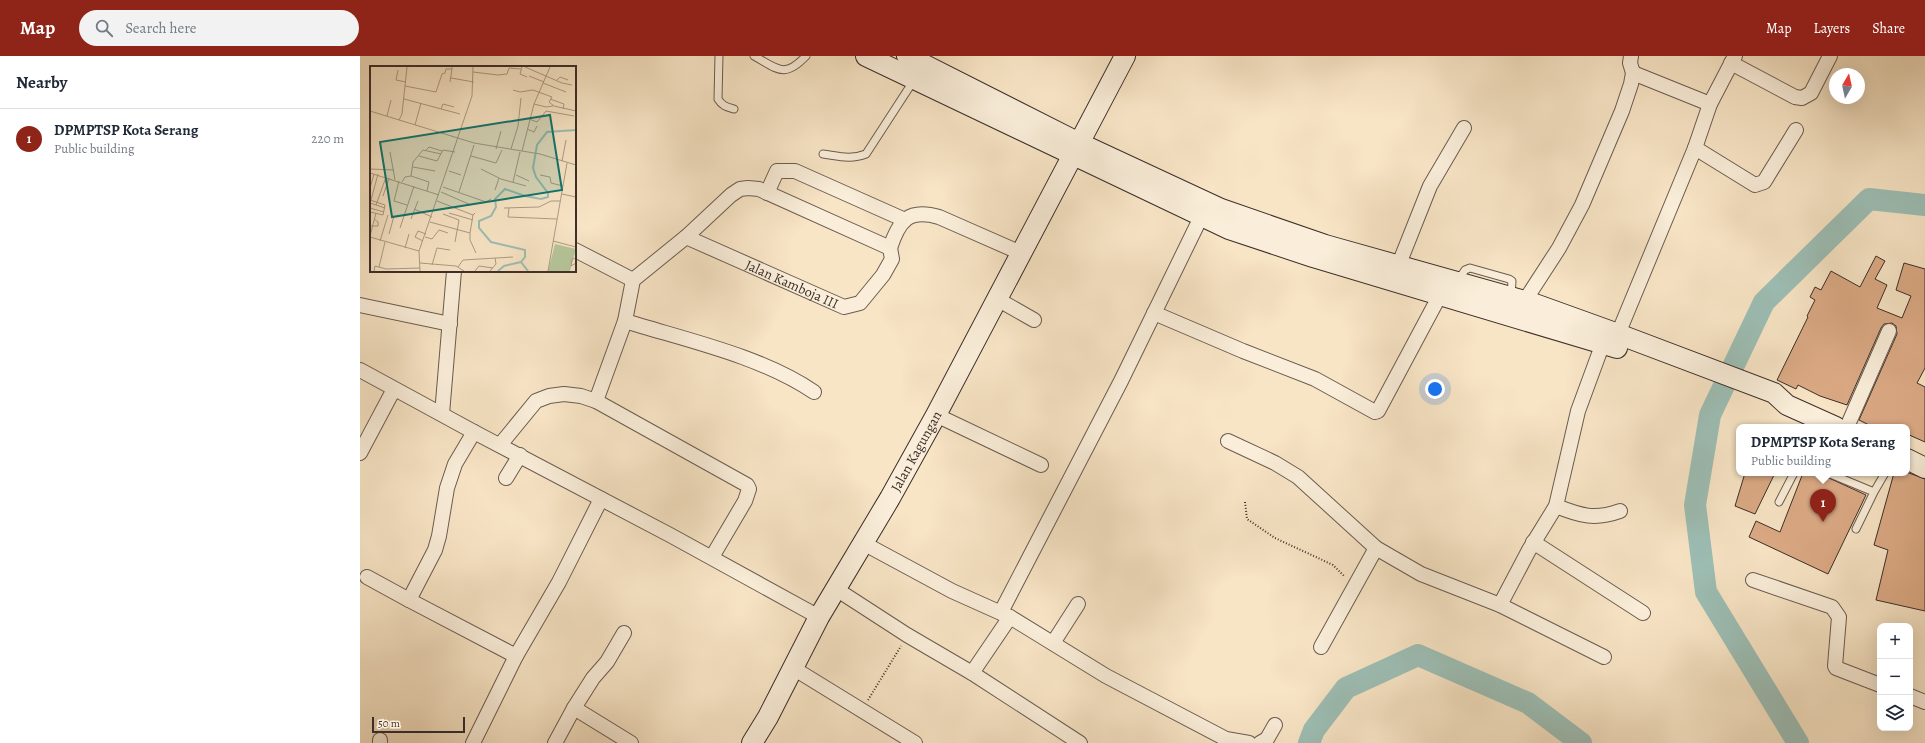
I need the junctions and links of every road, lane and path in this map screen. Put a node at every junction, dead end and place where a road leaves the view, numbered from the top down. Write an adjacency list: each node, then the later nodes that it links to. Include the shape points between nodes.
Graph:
1 (719, 56): 13 (lane, via 718,99 721,104)
2 (754, 56): 3 (lane, via 780,70 787,70 796,66)
3 (806, 56)
4 (866, 56): 11 (main road)
5 (907, 56): 17 (main road)
6 (1125, 56): 17 (main road, Jalan Kagungan)
7 (1631, 56): 10 (street)
8 (1830, 56): 9 (street, via 1811,93 1802,98 1795,97)
9 (1733, 60): 12 (street)
10 (1633, 73): 12 (street); 31 (street, via 1622,111 1582,205 1559,248)
11 (914, 80): 17 (main road); 18 (lane, via 866,154 848,158)
12 (1710, 104): 16 (street)
13 (734, 109)
14 (1464, 128): 27 (street, via 1430,186)
15 (1796, 130): 16 (street, via 1764,182 1756,184)
16 (1695, 148): 38 (street)
17 (1076, 150): 20 (main road); 25 (main road, Jalan Kagungan); 27 (main road, via 1221,209 1325,245)
18 (823, 154)
19 (767, 193): 21 (street, via 777,171 795,171); 22 (street, via 759,189 740,189); 23 (street)
20 (1201, 217): 27 (main road, via 1300,253); 33 (street)
21 (905, 220): 23 (street, Jalan Kamboja III, via 900,223); 25 (street, via 925,213 939,217)
22 (686, 237): 23 (street, Jalan Kamboja III, via 844,307 860,303 883,275 892,259); 28 (street)
23 (890, 248)
24 (576, 251): 28 (street)
25 (1020, 254): 30 (main road, Jalan Kagungan)
26 (454, 272): 36 (street)
27 (1395, 273): 29 (main road); 31 (main road, via 1457,282)
28 (633, 280): 35 (street)
29 (1440, 295): 33 (street, via 1378,411 1375,412 1315,379); 38 (main road)
30 (997, 299): 34 (street); 44 (main road, Jalan Kagungan)
31 (1517, 300): 38 (main road)
32 (360, 305): 36 (street)
33 (1154, 313): 78 (street)
34 (1034, 320)
35 (625, 321): 41 (street, via 747,360 798,381); 42 (street)
36 (450, 324): 43 (street)
37 (1889, 331): 46 (street)
38 (1611, 338): 45 (main road, via 1760,394 1774,393 1787,405); 63 (street, via 1578,411)
39 (361, 374): 40 (street)
40 (394, 389): 43 (street); 50 (street)
41 (814, 392)
42 (596, 401): 49 (street, via 564,394 536,401); 69 (street, via 747,485 749,489 745,500)
43 (442, 414): 47 (street)
44 (936, 415): 53 (street); 67 (main road, Jalan Kagungan)
45 (1816, 423)
46 (1848, 424)
47 (474, 432): 49 (street); 74 (street, via 455,464 447,488 435,550)
48 (1228, 441): 68 (street, via 1276,463 1298,477)
49 (500, 445): 51 (street)
50 (360, 453)
51 (520, 455): 58 (street); 60 (street)
52 (1910, 460): 54 (main road)
53 (1041, 465)
54 (1925, 468)
55 (1792, 476): 62 (lane)
56 (1835, 476): 59 (lane)
57 (1883, 476): 59 (lane)
58 (506, 478)
59 (1874, 492): 65 (lane)
60 (601, 499): 69 (street); 84 (street, via 559,582)
61 (1245, 502): 72 (path, via 1247,519 1275,538 1333,565)
62 (1779, 502)
63 (1556, 506): 64 (street, via 1578,515 1596,517); 66 (street)
64 (1620, 511)
65 (1856, 529)
66 (1533, 542): 76 (street); 77 (street)
67 (863, 543): 73 (main road, Jalan Kagungan); 78 (street, via 952,591)
68 (1376, 548): 72 (street); 76 (street, via 1421,574)
69 (712, 557): 79 (street)
70 (367, 577): 74 (street)
71 (1753, 580): 88 (street, via 1832,607 1839,617 1836,668)
72 (1354, 586): 83 (street)
73 (836, 589): 79 (main road, Jalan Kagungan); 81 (street)
74 (409, 600): 84 (street)
75 (1078, 604): 82 (street)
76 (1500, 605): 85 (street)
77 (1643, 613)
78 (1006, 614): 82 (street); 87 (street)
79 (819, 617): 86 (main road, Jalan Kagungan)
80 (624, 633): 91 (street)
81 (908, 635): 87 (street); 92 (path)
82 (1053, 643): 94 (street, via 1106,676)
83 (1321, 647)
84 (516, 656): 95 (street)
85 (1604, 657)
86 (793, 668): 92 (street); 98 (main road, Jalan Kagungan)
87 (972, 673): 100 (street)
88 (1877, 684)
89 (1913, 697): 90 (street)
90 (1925, 702)
91 (574, 708): 96 (street); 97 (street)
92 (862, 710): 99 (street)
93 (1275, 725): 102 (street, via 1267,739)
94 (1226, 741): 101 (street)
95 (474, 743)
96 (555, 743)
97 (631, 743)
98 (752, 743)
99 (915, 743)
100 (1080, 743)
101 (1248, 743)
102 (1260, 743)

